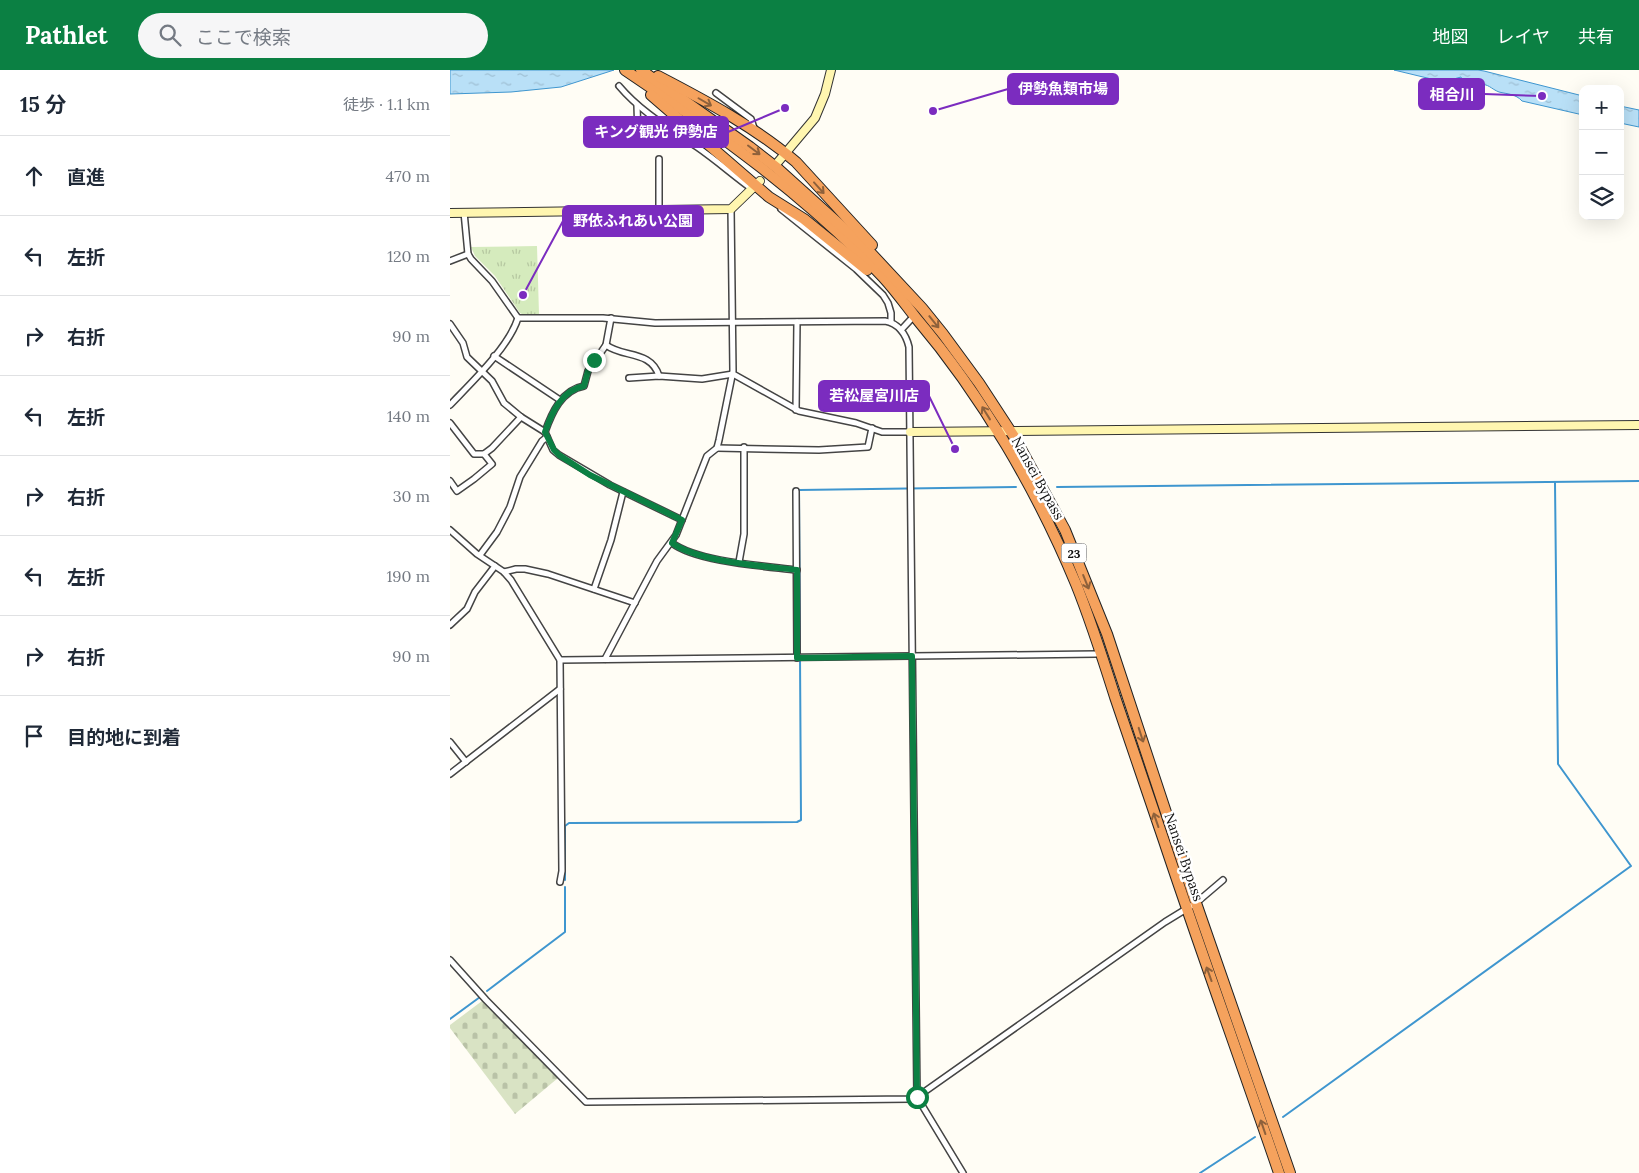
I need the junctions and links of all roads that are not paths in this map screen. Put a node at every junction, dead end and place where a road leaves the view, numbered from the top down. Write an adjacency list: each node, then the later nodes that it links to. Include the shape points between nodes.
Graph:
1 (831, 70): 8 (street, via 815,118)
2 (635, 71): 6 (highway, one-way to 6, via 687,91); 11 (highway, via 636,83); 19 (highway, Nansei Bypass / 23, one-way to 19, via 777,168 868,250); 20 (highway, Nansei Bypass / 23, via 831,226 883,277)
3 (619, 86): 5 (street)
4 (716, 93): 6 (street, via 750,118)
5 (636, 105): 7 (street); 11 (street)
6 (755, 131): 8 (highway)
7 (638, 138)
8 (785, 153): 10 (street); 19 (highway, one-way to 19, via 907,284)
9 (659, 159): 14 (street)
10 (778, 162)
11 (756, 185): 12 (highway); 13 (street)
12 (769, 197): 20 (highway, via 804,219 862,266); 25 (street, via 883,295)
13 (731, 209): 14 (street); 23 (street)
14 (659, 210): 16 (street)
15 (450, 212): 16 (street)
16 (464, 212): 17 (street)
17 (468, 254): 18 (street); 21 (street)
18 (450, 261)
19 (922, 308): 43 (highway, Nansei Bypass / 23, one-way to 43, via 979,383)
20 (915, 316): 27 (street); 42 (highway, Nansei Bypass / 23, one-way to 20, via 959,373)
21 (518, 318): 22 (street); 29 (street, via 511,335)
22 (611, 318): 23 (street, via 655,323); 28 (street)
23 (733, 322): 24 (street); 31 (street)
24 (797, 322): 25 (street); 36 (street)
25 (892, 322): 27 (street)
26 (450, 324): 30 (street, via 463,343 467,357)
27 (901, 330): 41 (street, via 909,347)
28 (606, 344): 32 (street, via 644,358 652,363); 34 (street, via 588,371 584,386 568,392)
29 (494, 356): 30 (street); 34 (street)
30 (482, 372): 35 (street); 37 (street, via 492,381 504,403)
31 (733, 374): 32 (street, via 702,379); 36 (street); 46 (street)
32 (660, 376): 33 (street)
33 (629, 378)
34 (560, 400): 44 (street)
35 (450, 405)
36 (796, 410): 40 (street)
37 (521, 417): 44 (street); 47 (street)
38 (450, 423): 47 (street, via 474,454)
39 (1639, 425): 43 (street)
40 (872, 428): 41 (street); 45 (street, via 868,447 819,450)
41 (910, 432): 42 (street); 63 (street)
42 (997, 432): 43 (street); 74 (highway, Nansei Bypass / 23, one-way to 42, via 1075,583 1042,511)
43 (1011, 432): 73 (highway, Nansei Bypass / 23, one-way to 73, via 1064,530 1107,634)
44 (546, 434): 50 (street, via 559,455); 54 (street, via 520,477 497,532)
45 (744, 447): 46 (street); 55 (street, via 744,534)
46 (717, 448): 51 (street, via 707,456)
47 (484, 454): 48 (street, via 492,464 474,480 456,491)
48 (450, 481)
49 (796, 491): 57 (street)
50 (623, 492): 51 (street); 59 (street)
51 (682, 520): 53 (street)
52 (450, 530): 54 (street)
53 (672, 543): 55 (street, via 698,555); 60 (street, via 657,561)
54 (480, 555): 56 (street)
55 (739, 562): 57 (street)
56 (495, 566): 58 (street); 61 (street, via 475,592 467,609)
57 (797, 570): 64 (street)
58 (504, 572): 59 (street, via 525,569); 66 (street)
59 (594, 589): 60 (street)
60 (635, 603): 65 (street)
61 (450, 625)
62 (1096, 654): 63 (street)
63 (912, 656): 64 (street); 76 (street)
64 (800, 658): 65 (street)
65 (605, 659): 66 (street)
66 (560, 660): 67 (street)
67 (560, 689): 69 (street); 72 (street)
68 (450, 742): 69 (street)
69 (466, 762): 70 (street)
70 (450, 774)
71 (1224, 880): 73 (street)
72 (560, 882)
73 (1196, 903): 74 (street); 79 (highway, Nansei Bypass / 23)
74 (1186, 908): 76 (street); 78 (highway, Nansei Bypass / 23, one-way to 74)
75 (450, 960): 76 (street, via 586,1102)
76 (917, 1097): 77 (street)
77 (964, 1173)
78 (1279, 1173)
79 (1290, 1173)

